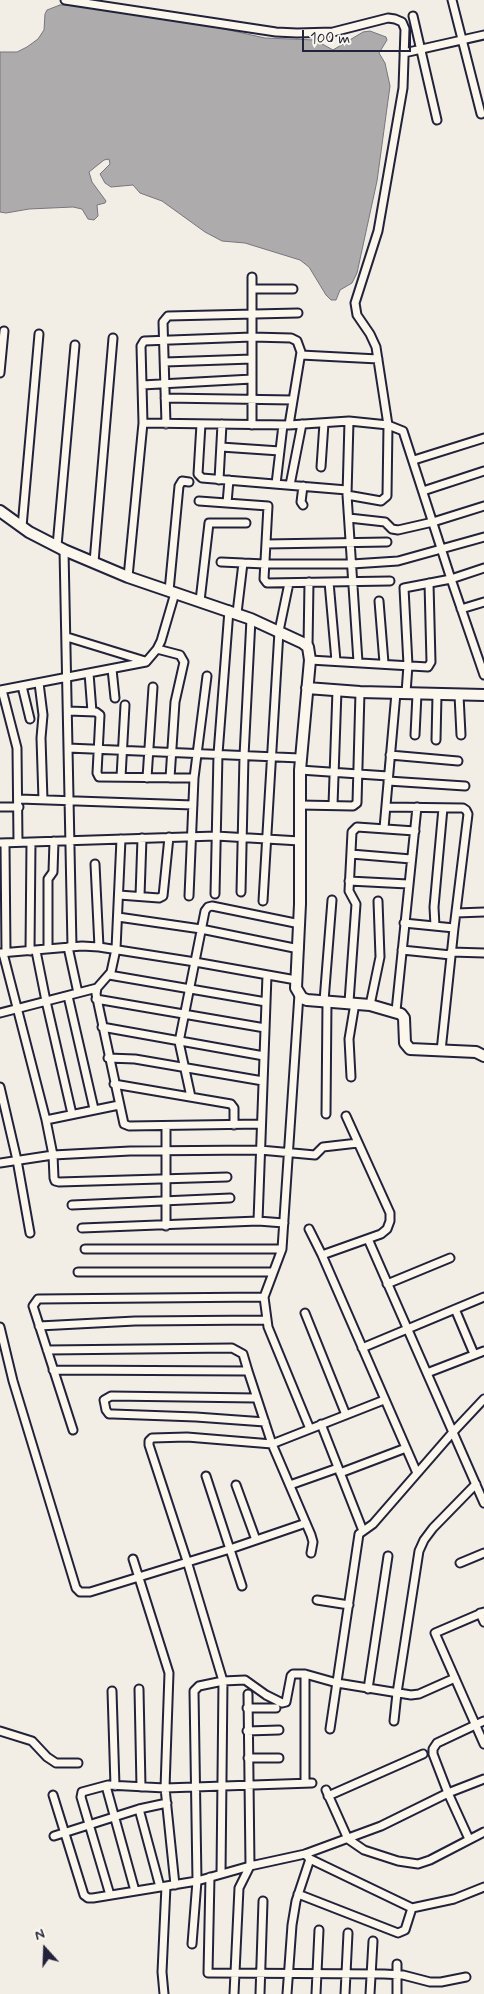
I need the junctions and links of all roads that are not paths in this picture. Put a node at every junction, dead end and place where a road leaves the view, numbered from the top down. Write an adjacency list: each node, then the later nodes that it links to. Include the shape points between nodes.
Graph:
1 (65, 0): 7 (street, via 297,33 333,32 395,19 402,22 404,29)
2 (452, 0): 5 (street)
3 (412, 16): 6 (street)
4 (484, 35): 5 (street)
5 (462, 41): 6 (street); 8 (street)
6 (420, 50): 7 (street); 9 (street)
7 (404, 53): 23 (street, via 403,88 378,231 355,303 357,315 373,339)
8 (481, 114)
9 (437, 120)
10 (252, 277): 11 (street)
11 (252, 289): 12 (street); 14 (street)
12 (292, 289)
13 (298, 314): 14 (street)
14 (252, 315): 17 (street); 19 (street, via 168,316 163,322)
15 (4, 331): 25 (street)
16 (40, 334): 64 (street)
17 (252, 337): 19 (street); 21 (street, via 291,338 297,341); 22 (street)
18 (113, 338): 71 (street)
19 (164, 339): 24 (street); 28 (street, via 141,343)
20 (75, 344): 69 (street)
21 (300, 355): 23 (street); 31 (street)
22 (252, 359): 24 (street); 26 (street)
23 (378, 359): 41 (street)
24 (165, 362): 27 (street)
25 (0, 373)
26 (252, 378): 27 (street); 30 (street)
27 (165, 383): 28 (street); 29 (street)
28 (142, 385): 34 (street)
29 (166, 398): 30 (street); 35 (street)
30 (252, 399): 31 (street); 39 (street)
31 (293, 400): 40 (street)
32 (349, 421): 33 (street); 41 (street); 55 (street)
33 (324, 422): 38 (street); 46 (street)
34 (144, 423): 35 (street); 77 (street)
35 (166, 424): 36 (street)
36 (201, 424): 37 (street); 48 (street, via 198,474 202,478)
37 (222, 424): 39 (street); 43 (street)
38 (302, 424): 40 (street); 52 (street)
39 (252, 425): 40 (street)
40 (286, 425): 44 (street)
41 (388, 425): 45 (street, via 406,434); 55 (street, via 385,498 381,501)
42 (484, 438): 45 (street)
43 (221, 447): 44 (street); 48 (street)
44 (280, 452): 51 (street)
45 (414, 460): 54 (street)
46 (321, 467)
47 (484, 471): 54 (street)
48 (218, 480): 49 (street)
49 (229, 480): 51 (street); 57 (street)
50 (190, 482): 85 (street, via 182,481 179,486)
51 (276, 484): 52 (street)
52 (290, 485): 53 (street)
53 (303, 486): 55 (street); 58 (street)
54 (423, 490): 62 (street)
55 (347, 493): 61 (street)
56 (199, 501): 57 (street)
57 (227, 503): 68 (street, via 268,506)
58 (303, 505)
59 (484, 506): 62 (street)
60 (0, 511): 64 (street)
61 (349, 518): 62 (street, via 386,522 398,530); 66 (street)
62 (433, 522): 70 (street)
63 (246, 523): 86 (street, via 209,523)
64 (22, 527): 69 (street)
65 (484, 537): 70 (street)
66 (350, 542): 67 (street); 68 (street); 75 (street)
67 (387, 542)
68 (266, 544): 74 (street)
69 (61, 548): 71 (street); 93 (street)
70 (441, 550): 75 (street, via 398,561); 78 (street)
71 (94, 562): 77 (street)
72 (221, 562): 73 (street)
73 (243, 563): 74 (street); 90 (street)
74 (265, 564): 75 (street); 83 (street, via 265,582)
75 (352, 564): 82 (street)
76 (484, 568): 78 (street)
77 (128, 578): 85 (street)
78 (450, 579): 84 (street); 89 (street)
79 (390, 581): 82 (street)
80 (309, 582): 81 (street); 83 (street); 94 (street)
81 (329, 582): 82 (street); 97 (street)
82 (354, 582): 99 (street)
83 (289, 583): 92 (street)
84 (428, 583): 101 (street, via 404,589); 101 (street, via 431,662 426,667)
85 (172, 592): 86 (street); 95 (street)
86 (200, 601): 90 (street)
87 (379, 601): 100 (street)
88 (484, 602): 89 (street)
89 (461, 609): 104 (street)
90 (233, 611): 91 (street); 134 (street)
91 (251, 618): 92 (street); 136 (street)
92 (278, 631): 94 (street); 137 (street)
93 (67, 637): 98 (street); 105 (street)
94 (308, 647): 96 (street)
95 (157, 649): 98 (street); 132 (street, via 180,655 184,662 175,702)
96 (310, 660): 97 (street); 110 (street)
97 (336, 661): 99 (street)
98 (146, 662): 102 (street)
99 (358, 662): 100 (street)
100 (384, 663): 101 (street)
101 (408, 665): 115 (street)
102 (112, 669): 103 (street); 120 (street)
103 (89, 673): 105 (street); 123 (street)
104 (484, 675)
105 (68, 676): 107 (street); 122 (street)
106 (207, 676): 133 (street)
107 (39, 682): 108 (street); 150 (street, via 43,715)
108 (22, 686): 111 (street); 124 (street)
109 (153, 687): 131 (street)
110 (307, 688): 112 (street); 138 (street)
111 (1, 690): 149 (street, via 17,748)
112 (337, 690): 113 (street); 141 (street)
113 (360, 692): 114 (street); 142 (street)
114 (396, 693): 115 (street); 135 (street)
115 (406, 693): 116 (street)
116 (417, 694): 117 (street); 125 (street)
117 (437, 694): 118 (street); 127 (street)
118 (459, 695): 119 (street); 126 (street)
119 (484, 695)
120 (115, 698)
121 (125, 705): 130 (street)
122 (68, 711): 123 (street); 128 (street)
123 (92, 712): 129 (street, via 98,712 100,716)
124 (30, 719)
125 (415, 735)
126 (461, 735)
127 (436, 740)
128 (68, 748): 129 (street); 151 (street)
129 (97, 749): 130 (street); 143 (street, via 98,776)
130 (122, 750): 131 (street); 143 (street)
131 (148, 751): 132 (street); 144 (street)
132 (170, 752): 133 (street); 145 (street)
133 (196, 753): 134 (street); 146 (street)
134 (218, 754): 136 (street); 163 (street)
135 (390, 755): 139 (street); 147 (street)
136 (244, 756): 137 (street); 165 (street)
137 (271, 757): 138 (street); 168 (street)
138 (300, 758): 140 (street)
139 (458, 761)
140 (300, 770): 141 (street); 153 (street)
141 (334, 772): 142 (street); 154 (street)
142 (358, 774): 147 (street); 154 (street, via 356,805)
143 (121, 777): 144 (street)
144 (147, 778): 145 (street)
145 (170, 778): 146 (street)
146 (194, 778): 152 (street)
147 (388, 778): 148 (street); 156 (street)
148 (465, 786)
149 (19, 799): 150 (street); 158 (street)
150 (43, 800): 151 (street)
151 (70, 801): 152 (street); 170 (street)
152 (193, 805): 162 (street)
153 (300, 805): 154 (street); 171 (street)
154 (333, 805)
155 (0, 807): 158 (street)
156 (386, 807): 157 (street); 160 (street)
157 (418, 807): 159 (street); 161 (street)
158 (19, 808): 172 (street)
159 (443, 808): 189 (street, via 463,808 468,814); 193 (street)
160 (384, 828): 161 (street); 175 (street, via 353,829)
161 (415, 830): 176 (street)
162 (192, 836): 163 (street); 164 (street); 184 (street)
163 (216, 836): 165 (street); 181 (street)
164 (169, 837): 166 (street); 183 (street, via 163,896)
165 (243, 837): 168 (street); 180 (street)
166 (142, 838): 167 (street); 183 (street)
167 (121, 839): 170 (street); 182 (street)
168 (266, 839): 171 (street); 186 (street)
169 (54, 841): 170 (street); 173 (street); 198 (street, via 53,872 48,879)
170 (71, 841): 196 (street)
171 (300, 841): 192 (street)
172 (18, 842): 173 (street); 174 (street)
173 (31, 842): 202 (street)
174 (2, 843): 203 (street)
175 (351, 854): 176 (street); 178 (street)
176 (411, 859): 179 (street)
177 (95, 864): 197 (street)
178 (349, 880): 179 (street); 219 (street, via 350,894 356,901)
179 (408, 884): 191 (street)
180 (241, 892)
181 (214, 894)
182 (119, 895): 183 (street); 190 (street)
183 (140, 896)
184 (189, 896)
185 (332, 900): 217 (street)
186 (263, 901)
187 (378, 902): 220 (street, via 380,957)
188 (484, 912): 189 (street)
189 (456, 913): 194 (street)
190 (118, 917): 195 (street); 199 (street)
191 (404, 923): 193 (street); 201 (street)
192 (300, 924): 195 (street, via 212,906 205,911); 200 (street)
193 (435, 926): 194 (street)
194 (454, 928): 204 (street)
195 (201, 929): 200 (street); 206 (street)
196 (70, 947): 197 (street); 198 (street); 212 (street)
197 (99, 947): 199 (street)
198 (48, 949): 202 (street)
199 (116, 949): 206 (street); 207 (street)
200 (299, 949): 209 (street)
201 (402, 950): 204 (street); 222 (street)
202 (33, 951): 203 (street); 216 (street)
203 (3, 953): 221 (street)
204 (451, 953): 205 (street); 228 (street)
205 (484, 953)
206 (194, 962): 208 (street); 211 (street)
207 (109, 975): 210 (street); 211 (street)
208 (267, 976): 209 (street); 218 (street)
209 (296, 980): 213 (street)
210 (97, 988): 212 (street); 215 (street)
211 (189, 990): 218 (street); 224 (street)
212 (78, 993): 214 (street)
213 (299, 994): 217 (street, via 307,1000); 250 (street)
214 (68, 996): 216 (street); 239 (street)
215 (96, 999): 224 (street); 225 (street)
216 (46, 1001): 221 (street); 240 (street)
217 (326, 1001): 219 (street); 241 (street)
218 (266, 1002): 226 (street)
219 (352, 1002): 220 (street); 233 (street, via 348,1039)
220 (370, 1005): 222 (street)
221 (17, 1008): 223 (street); 243 (street)
222 (396, 1011): 228 (street, via 404,1018 406,1046 414,1050)
223 (0, 1012)
224 (184, 1014): 226 (street); 227 (street)
225 (102, 1027): 227 (street); 231 (street)
226 (265, 1028): 229 (street)
227 (179, 1042): 229 (street); 232 (street)
228 (441, 1051): 230 (street, via 476,1052)
229 (264, 1056): 234 (street)
230 (484, 1056)
231 (108, 1058): 232 (street, via 135,1059); 235 (street)
232 (184, 1068): 234 (street); 237 (street)
233 (351, 1077)
234 (263, 1081): 245 (street)
235 (114, 1084): 237 (street); 238 (street)
236 (0, 1087): 252 (street)
237 (191, 1097): 244 (street, via 234,1105)
238 (118, 1104): 239 (street); 246 (street, via 122,1120 128,1126)
239 (94, 1109): 240 (street)
240 (72, 1114): 243 (street)
241 (326, 1114)
242 (346, 1116): 247 (street)
243 (46, 1120): 251 (street)
244 (234, 1124): 245 (street); 246 (street)
245 (261, 1124): 248 (street)
246 (166, 1126): 249 (street)
247 (358, 1143): 250 (street, via 323,1147 315,1155); 265 (street, via 390,1213 388,1229)
248 (260, 1150): 249 (street); 250 (street); 259 (street)
249 (166, 1151): 251 (street); 255 (street)
250 (287, 1152): 260 (street)
251 (53, 1155): 252 (street); 255 (street, via 55,1181 59,1182)
252 (17, 1160): 253 (street); 264 (street)
253 (0, 1163)
254 (227, 1177): 255 (street)
255 (166, 1178): 257 (street)
256 (230, 1198): 257 (street)
257 (165, 1201): 258 (street); 261 (street)
258 (72, 1205)
259 (258, 1221): 260 (street); 261 (street)
260 (284, 1223): 267 (street)
261 (166, 1226): 262 (street)
262 (82, 1228)
263 (309, 1229): 268 (street)
264 (30, 1233)
265 (368, 1239): 268 (street); 272 (street)
266 (85, 1249): 267 (street)
267 (282, 1249): 271 (street)
268 (322, 1255): 281 (street)
269 (450, 1258): 272 (street)
270 (78, 1272): 271 (street)
271 (272, 1272): 273 (street)
272 (387, 1284): 280 (street)
273 (264, 1297): 277 (street); 278 (street, via 44,1298 34,1302 33,1306)
274 (484, 1297): 275 (street)
275 (455, 1309): 280 (street); 284 (street)
276 (305, 1313): 291 (street)
277 (265, 1320): 278 (street); 294 (street)
278 (39, 1326): 282 (street)
279 (0, 1327): 316 (street, via 13,1381 76,1588 84,1593)
280 (407, 1328): 281 (street); 287 (street)
281 (362, 1348): 290 (street)
282 (47, 1350): 285 (street); 286 (street, via 232,1348 242,1354)
283 (484, 1350): 284 (street)
284 (474, 1354): 287 (street)
285 (53, 1370): 286 (street); 295 (street)
286 (248, 1372): 288 (street)
287 (427, 1373): 296 (street)
288 (256, 1398): 292 (street); 292 (street, via 111,1396 104,1400 109,1414)
289 (484, 1399): 296 (street)
290 (384, 1400): 291 (street); 298 (street)
291 (346, 1415): 293 (street)
292 (265, 1422): 297 (street)
293 (321, 1424): 294 (street); 299 (street)
294 (310, 1429): 297 (street)
295 (73, 1430)
296 (453, 1432): 300 (street); 302 (street)
297 (272, 1444): 304 (street); 314 (street, via 196,1438 150,1440)
298 (406, 1448): 299 (street); 300 (street)
299 (339, 1471): 304 (street); 307 (street)
300 (417, 1473): 307 (street, via 373,1524)
301 (206, 1476): 309 (street)
302 (476, 1484): 305 (street); 329 (street, via 433,1528 419,1551)
303 (236, 1485): 308 (street)
304 (290, 1485): 306 (street)
305 (484, 1503)
306 (306, 1523): 308 (street); 310 (street, via 313,1542)
307 (363, 1531): 319 (street, via 359,1534)
308 (256, 1540): 309 (street)
309 (230, 1549): 314 (street); 317 (street)
310 (311, 1553)
311 (484, 1553): 315 (street)
312 (388, 1556): 327 (street)
313 (133, 1559): 316 (street)
314 (187, 1561): 316 (street); 324 (street)
315 (460, 1563)
316 (138, 1576): 352 (street, via 169,1673)
317 (242, 1586)
318 (317, 1600): 319 (street)
319 (349, 1605): 325 (street)
320 (482, 1612): 321 (street); 323 (street, via 435,1633)
321 (484, 1622)
322 (305, 1674): 324 (street, via 291,1676 286,1702 282,1703 245,1680); 325 (street); 349 (street, via 309,1783)
323 (455, 1678): 329 (street, via 419,1694); 335 (street)
324 (222, 1681): 350 (street, via 199,1686 194,1691); 351 (street)
325 (337, 1683): 327 (street); 336 (street)
326 (139, 1689): 348 (street)
327 (368, 1689): 329 (street)
328 (112, 1691): 347 (street)
329 (396, 1693): 333 (street)
330 (248, 1694): 331 (street)
331 (247, 1708): 332 (street); 339 (street)
332 (276, 1708)
333 (394, 1721)
334 (484, 1721): 335 (street)
335 (476, 1724): 340 (street); 353 (street, via 437,1743 432,1749)
336 (330, 1729)
337 (279, 1730): 339 (street)
338 (0, 1731): 344 (street, via 32,1741 56,1763)
339 (247, 1731): 342 (street)
340 (484, 1744)
341 (424, 1754): 362 (street, via 327,1793)
342 (248, 1758): 343 (street); 349 (street)
343 (279, 1758)
344 (78, 1764)
345 (484, 1778): 353 (street)
346 (106, 1786): 347 (street); 357 (street); 358 (street, via 81,1794)
347 (115, 1786): 348 (street)
348 (140, 1786): 352 (street)
349 (248, 1786): 351 (street); 365 (street)
350 (196, 1787): 351 (street); 352 (street); 368 (street)
351 (222, 1787): 366 (street)
352 (166, 1788): 355 (street)
353 (448, 1793): 362 (street); 363 (street)
354 (53, 1795): 360 (street)
355 (167, 1803): 356 (street); 369 (street)
356 (139, 1809): 357 (street); 370 (street)
357 (114, 1817): 358 (street); 372 (street)
358 (90, 1824): 360 (street); 374 (street)
359 (484, 1832): 363 (street)
360 (64, 1833): 361 (street); 374 (street, via 84,1895 88,1898)
361 (54, 1836)
362 (348, 1839): 363 (street, via 364,1850 411,1864 430,1860); 364 (street)
363 (469, 1839)
364 (307, 1857): 365 (street); 373 (street); 376 (street)
365 (250, 1866): 366 (street); 382 (street, via 239,1888)
366 (221, 1874): 367 (street)
367 (210, 1877): 368 (street); 382 (street, via 208,1973)
368 (197, 1881): 369 (street); 380 (street)
369 (175, 1885): 370 (street)
370 (163, 1887): 372 (street); 390 (street)
371 (484, 1887): 376 (street, via 454,1899)
372 (136, 1891): 374 (street)
373 (298, 1894): 376 (street, via 398,1933 406,1930); 386 (street)
374 (110, 1895)
375 (263, 1901): 385 (street)
376 (412, 1908)
377 (318, 1930): 387 (street)
378 (348, 1933): 383 (street)
379 (373, 1941): 384 (street)
380 (192, 1944)
381 (398, 1964): 388 (street)
382 (235, 1974): 385 (street); 391 (street)
383 (346, 1974): 384 (street); 387 (street); 395 (street)
384 (370, 1974): 388 (street); 396 (street)
385 (260, 1975): 386 (street); 392 (street)
386 (288, 1975): 387 (street); 393 (street)
387 (316, 1975): 394 (street)
388 (397, 1975): 389 (street, via 441,1982); 397 (street)
389 (466, 1977)
390 (164, 1994)
391 (234, 1994)
392 (260, 1994)
393 (287, 1994)
394 (316, 1994)
395 (345, 1994)
396 (370, 1994)
397 (397, 1994)

